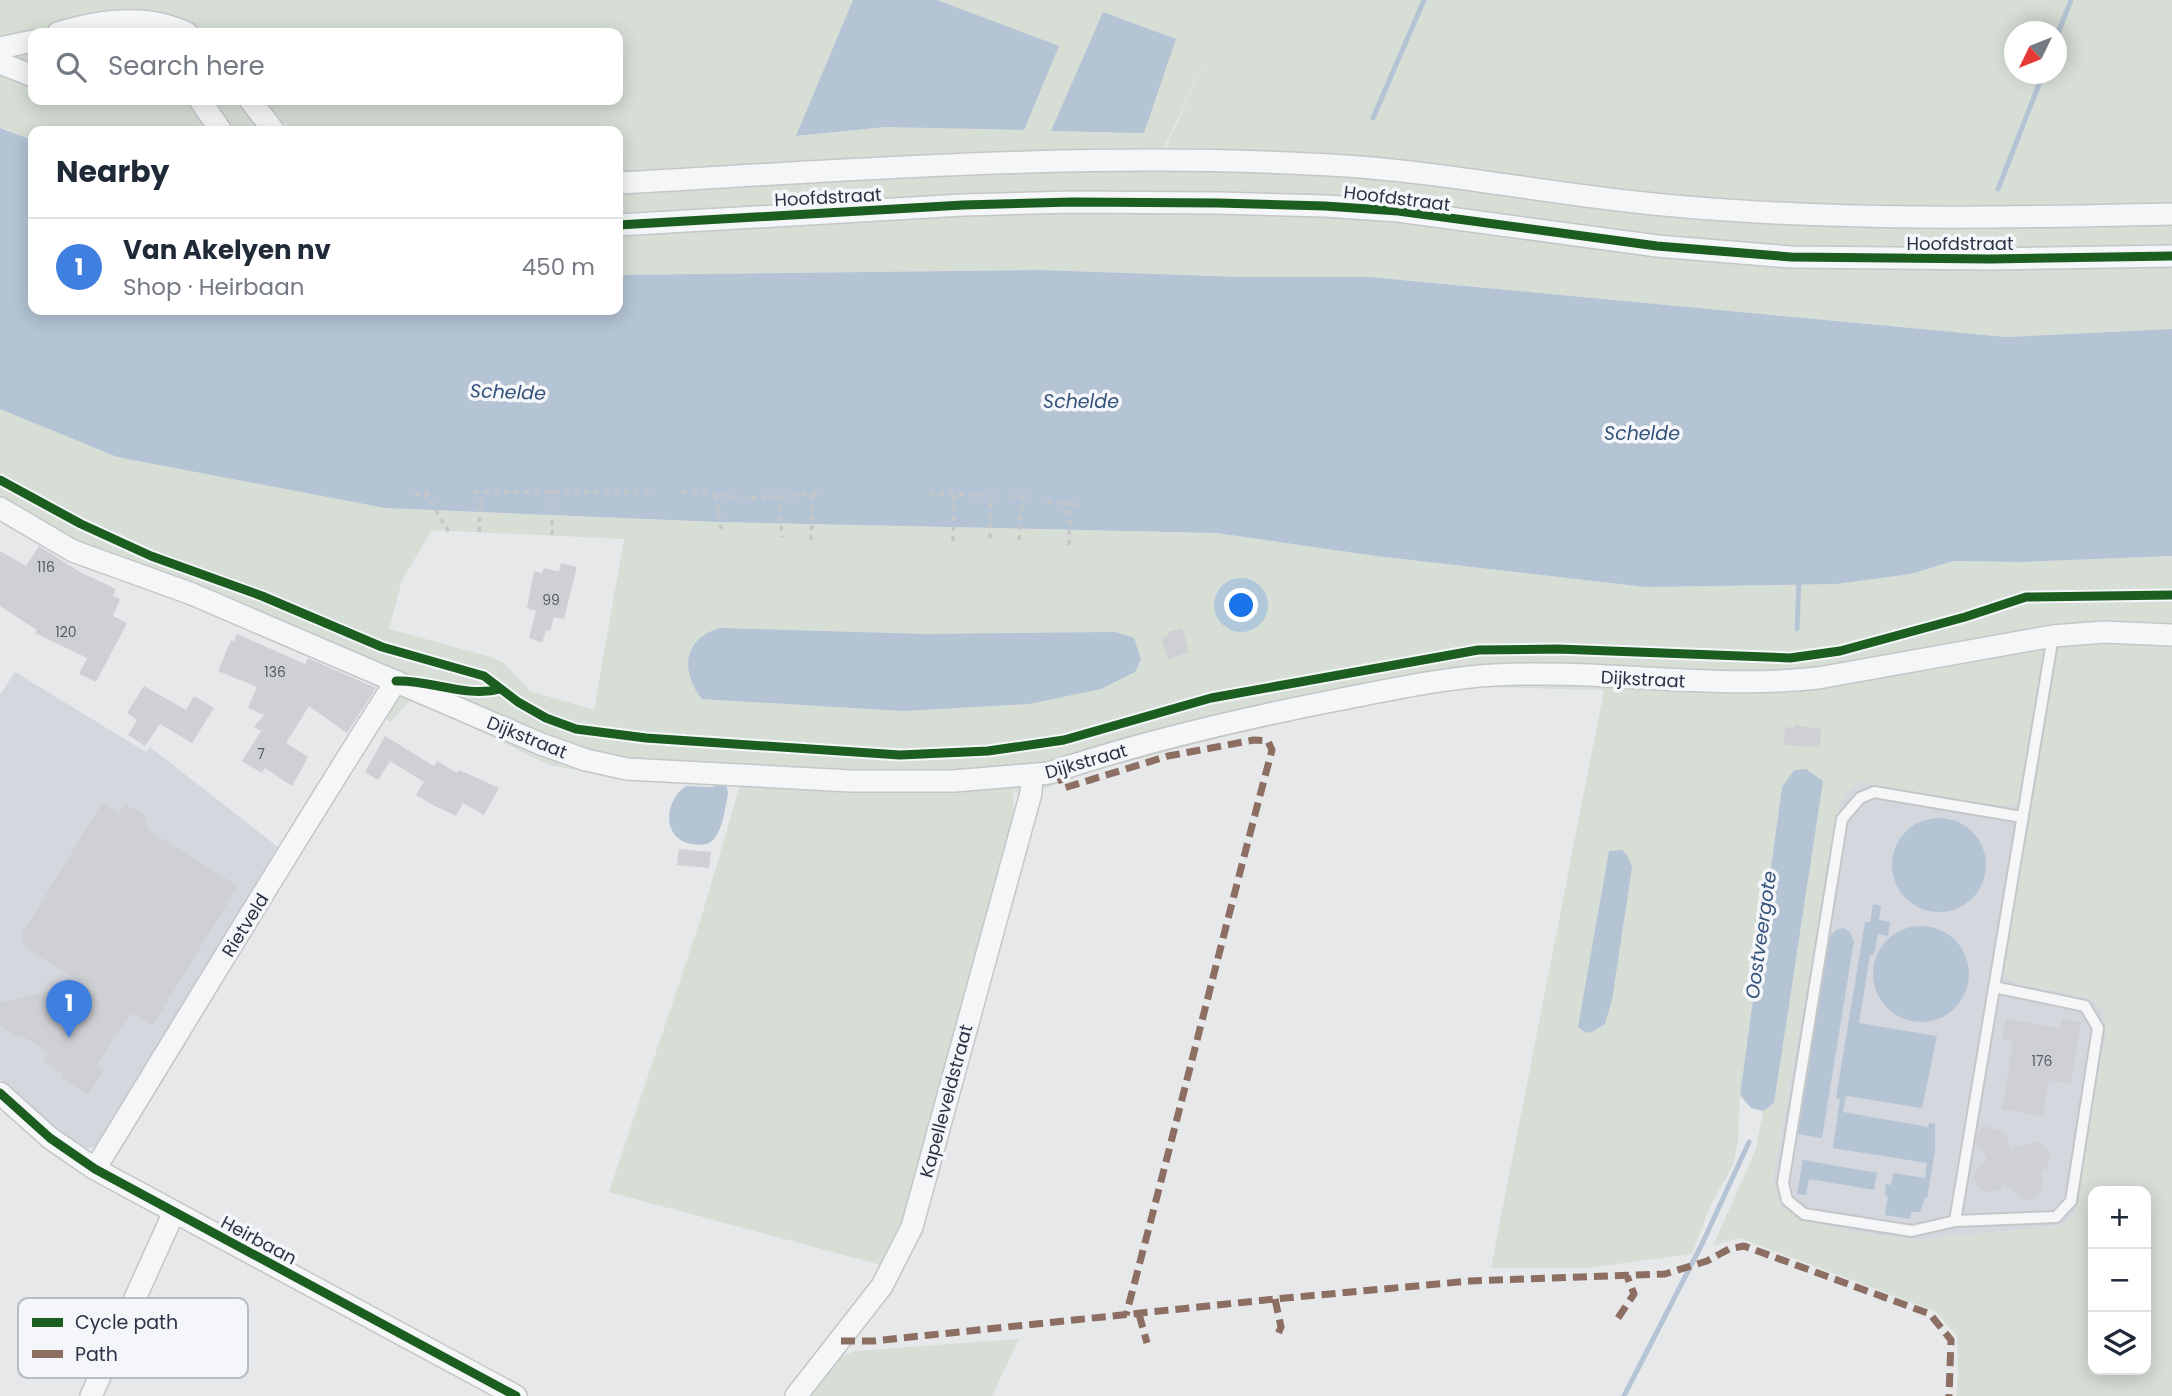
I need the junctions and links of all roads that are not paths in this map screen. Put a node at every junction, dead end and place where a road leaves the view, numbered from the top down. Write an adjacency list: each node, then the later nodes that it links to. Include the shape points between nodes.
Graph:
1 (80, 28): 2 (street, via 131,21)
2 (169, 28)
3 (28, 42): 4 (street)
4 (0, 48)
5 (0, 63): 6 (street)
6 (28, 74)
7 (203, 105): 9 (street)
8 (254, 105): 10 (street)
9 (218, 126)
10 (270, 126)
11 (623, 183): 12 (street, via 1071,160 1327,164 1661,205 1793,215)
12 (2172, 214)
13 (623, 225): 14 (street, Hoofdstraat, via 962,205 1244,204 1398,211 1657,246 1791,257)
14 (2172, 256)
15 (0, 508): 18 (street, Dijkstraat, via 73,551 192,594)
16 (2172, 635): 17 (street, Dijkstraat, via 2104,632)
17 (2053, 636): 19 (street, Dijkstraat, via 1781,682 1478,676 1229,722); 20 (lane)
18 (396, 681): 19 (street, Dijkstraat, via 563,753 627,769 851,780); 23 (street, Rietveld)
19 (1032, 776): 30 (street, Kapelleveldstraat, via 912,1227 882,1286)
20 (2022, 817): 21 (lane); 25 (lane, via 1874,792 1860,798 1842,819 1820,945 1783,1183 1787,1200 1804,1214 1912,1231)
21 (1994, 988): 25 (lane); 25 (lane, via 2085,1006 2098,1028 2071,1201 2056,1217)
22 (0, 1093): 23 (street, Heirbaan, via 50,1138)
23 (94, 1169): 24 (street, Heirbaan)
24 (174, 1212): 26 (street); 29 (street, Heirbaan)
25 (1955, 1222)
26 (136, 1298)
27 (100, 1378): 28 (street)
28 (92, 1396)
29 (516, 1396)
30 (796, 1396)

